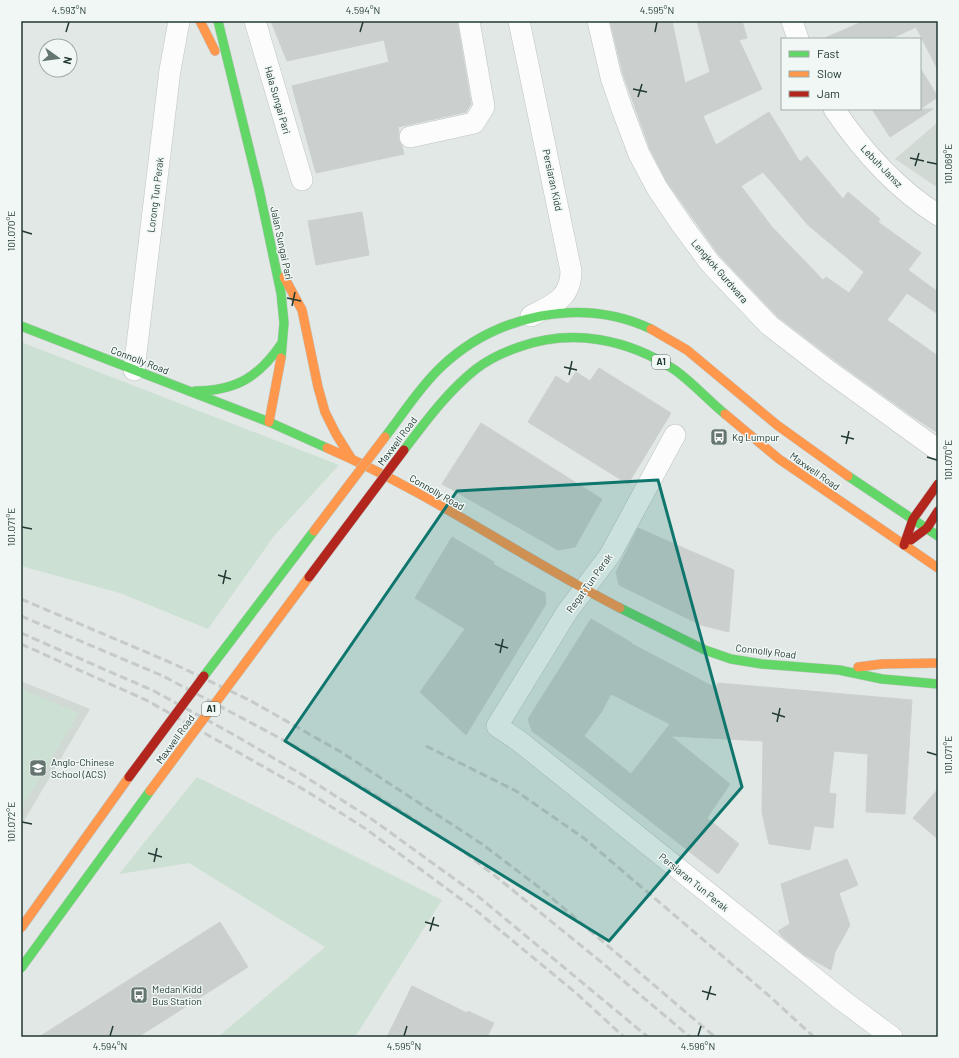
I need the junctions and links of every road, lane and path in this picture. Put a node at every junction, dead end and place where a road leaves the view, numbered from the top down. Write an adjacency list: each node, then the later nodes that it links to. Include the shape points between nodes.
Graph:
1 (179, 21): 19 (street, Lorong Tun Perak, via 170,70)
2 (200, 21): 10 (main road)
3 (218, 21): 10 (main road)
4 (255, 21): 13 (street, Hala Sungai Pari)
5 (469, 21): 12 (street, via 484,106 474,123)
6 (519, 21): 16 (street, Persiaran Kidd, via 571,271 569,288 561,298)
7 (598, 21): 23 (street, Lengkok Gurdwara, via 611,77 639,154 657,188 710,263 769,325 867,400)
8 (792, 21): 9 (street)
9 (798, 38)
10 (235, 96): 15 (main road, Jalan Sungai Pari, via 261,194)
11 (835, 110): 14 (street, Lebuh Jansz, via 890,176)
12 (410, 137)
13 (302, 180)
14 (938, 215)
15 (273, 258): 18 (main road, Jalan Sungai Pari, via 283,306); 24 (main road, via 302,310 325,412)
16 (526, 318): 27 (main road, Maxwell Road / A1, via 584,312 633,322 659,333 682,347 795,438); 37 (main road, Maxwell Road / A1, bridge, via 479,338 458,352 424,386 168,723)
17 (21, 326): 19 (main road, Connolly Road)
18 (283, 341): 20 (main road, via 266,365 249,379 230,388 209,392); 21 (main road, Jalan Sungai Pari)
19 (134, 370): 20 (main road, Connolly Road)
20 (188, 391): 21 (main road, Connolly Road)
21 (269, 422): 24 (main road, Connolly Road)
22 (674, 436): 32 (street, Regat Tun Perak, via 610,555)
23 (938, 450)
24 (351, 458): 32 (main road, Connolly Road, via 402,484)
25 (938, 484): 27 (main road)
26 (938, 511): 28 (main road)
27 (912, 519): 28 (main road, Maxwell Road / A1); 30 (main road)
28 (926, 528): 29 (main road, Maxwell Road / A1); 30 (main road)
29 (938, 536)
30 (904, 545): 31 (main road, Maxwell Road / A1); 38 (main road, Maxwell Road / A1, bridge, via 779,459 672,368 651,356 627,345 598,338 574,336 547,338 499,355 477,368 434,410)
31 (938, 568)
32 (585, 590): 34 (main road, Connolly Road, via 673,635 732,659); 36 (street, Regat Tun Perak, via 567,612)
33 (938, 663): 34 (main road, Connolly Road, via 882,664)
34 (839, 670): 35 (main road, Connolly Road, via 882,679)
35 (938, 684)
36 (497, 726): 39 (street, Persiaran Tun Perak)
37 (21, 928)
38 (21, 968)
39 (892, 1037)

